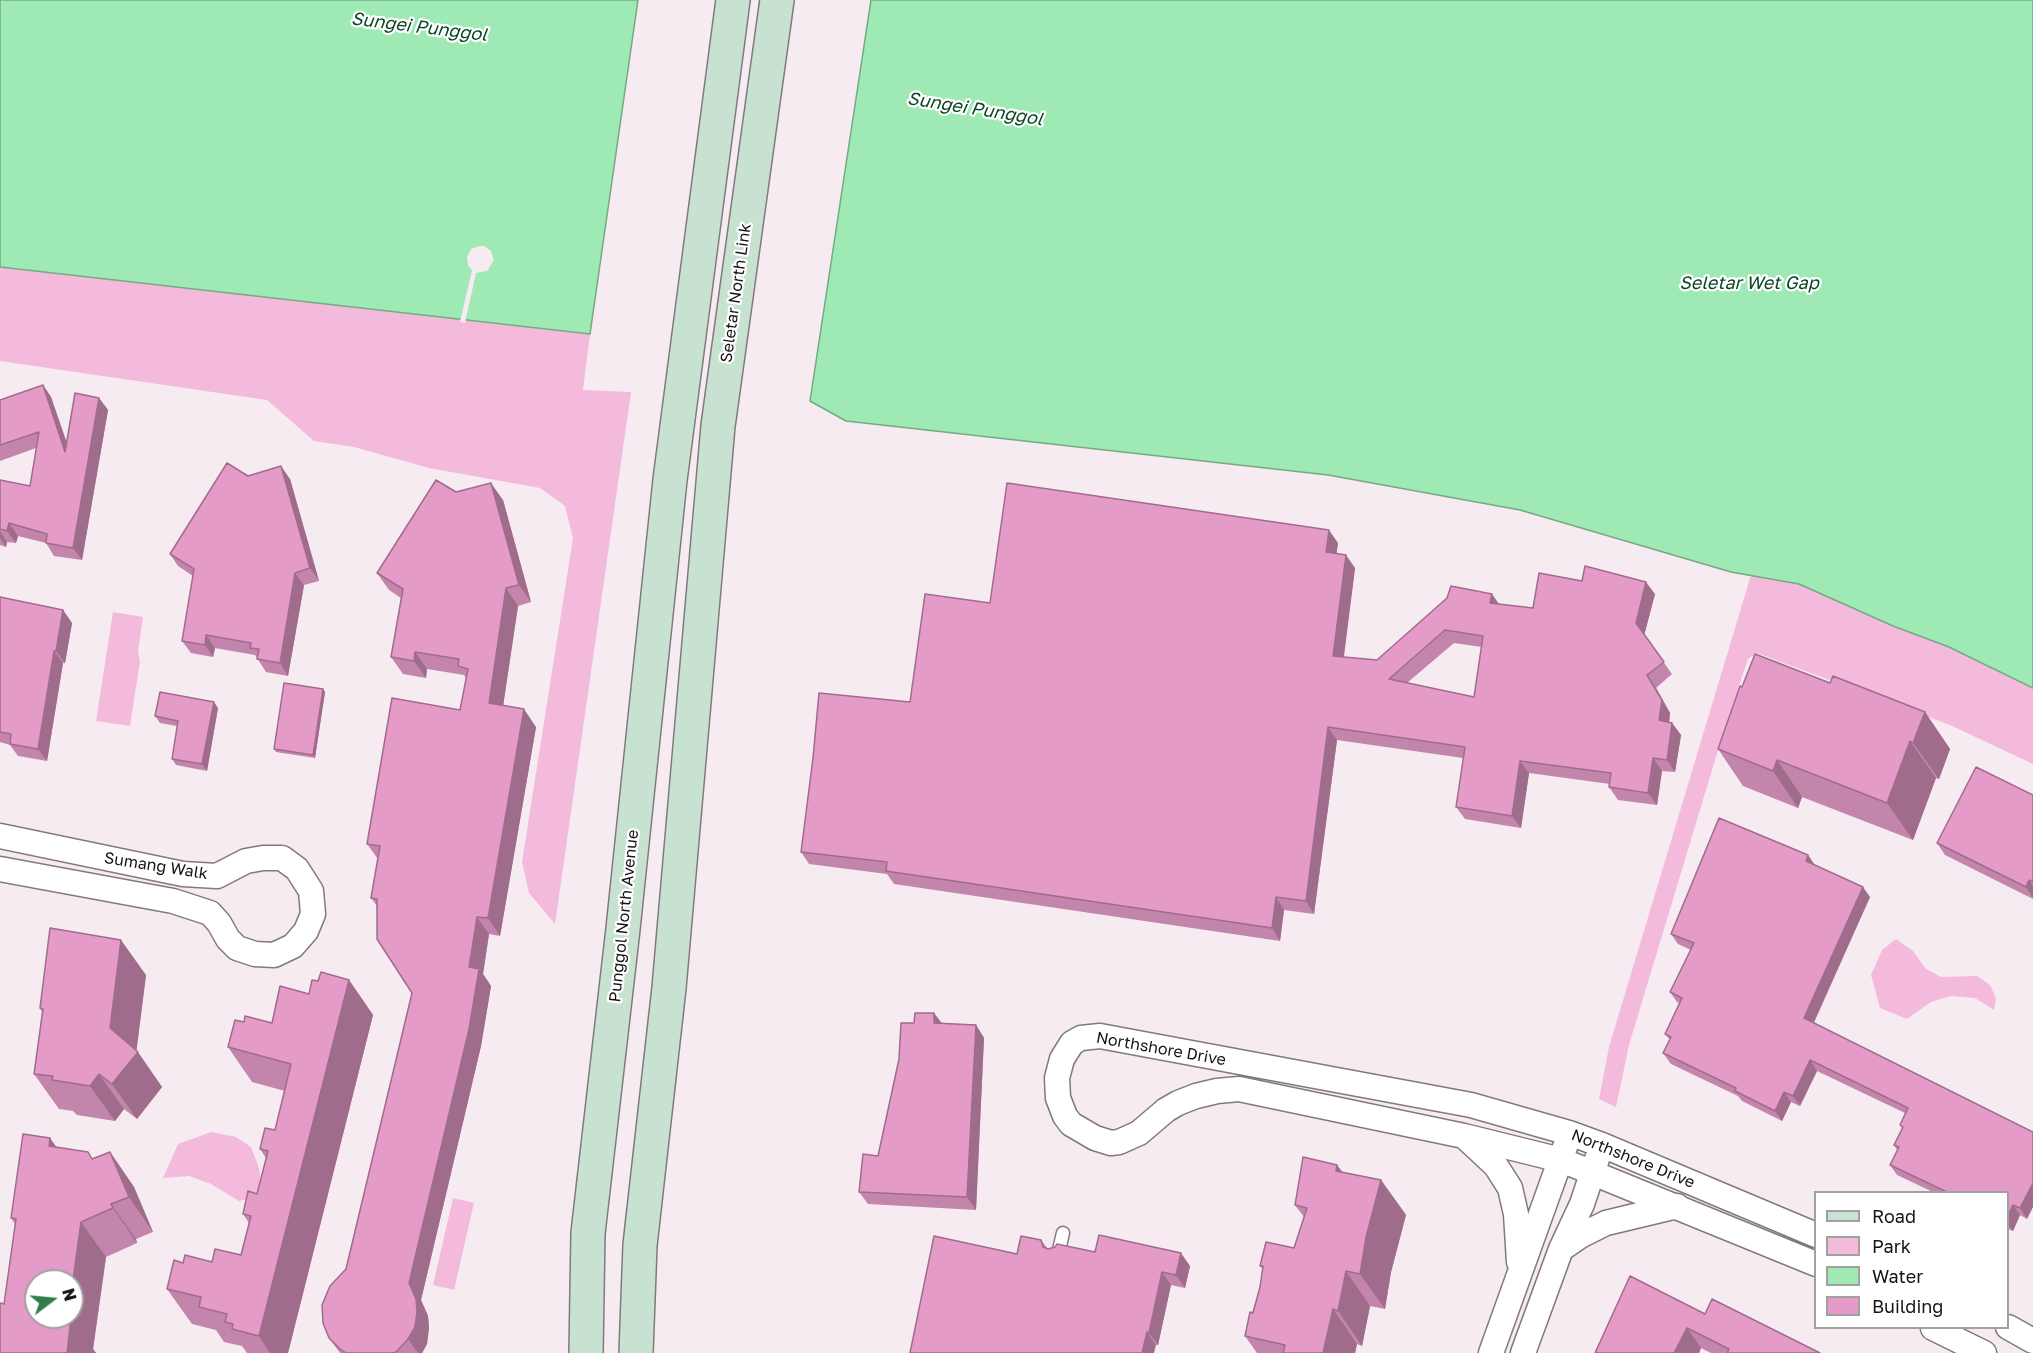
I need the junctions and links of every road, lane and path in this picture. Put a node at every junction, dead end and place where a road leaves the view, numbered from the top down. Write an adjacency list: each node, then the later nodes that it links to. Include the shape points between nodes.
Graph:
1 (733, 0): 20 (main road, Punggol North Avenue, via 670,480 588,1233)
2 (777, 0): 21 (main road, Seletar North Link, via 718,426 669,988 640,1245)
3 (0, 836): 4 (street, Sumang Walk, via 183,874 217,876 246,861 282,858 297,869 311,891 313,914 306,931 293,946 274,955 255,954 237,948 210,914 173,901)
4 (0, 868)
5 (1569, 1133): 6 (street, Northshore Drive, via 1471,1105 1100,1036 1072,1043 1062,1059 1058,1078 1058,1098 1071,1124 1111,1143 1139,1133 1182,1101 1239,1089); 7 (street, Northshore Drive); 8 (street)
6 (1464, 1136): 8 (street, Northshore Drive); 16 (street, via 1496,1166 1510,1188 1516,1214)
7 (1602, 1145): 9 (street); 12 (street, Northshore Drive)
8 (1561, 1160): 9 (street, Northshore Drive); 16 (street)
9 (1591, 1172): 10 (street, Northshore Drive); 13 (street, via 1582,1204)
10 (1677, 1206): 13 (street, via 1606,1223); 15 (street, Northshore Drive)
11 (1063, 1233): 14 (lane)
12 (1814, 1235)
13 (1561, 1249): 23 (street)
14 (1058, 1254)
15 (1814, 1264)
16 (1519, 1274): 22 (street)
17 (2009, 1327): 19 (street)
18 (1934, 1329): 24 (street)
19 (2033, 1341)
20 (586, 1353)
21 (636, 1353)
22 (1491, 1353)
23 (1523, 1353)
24 (1984, 1353)

